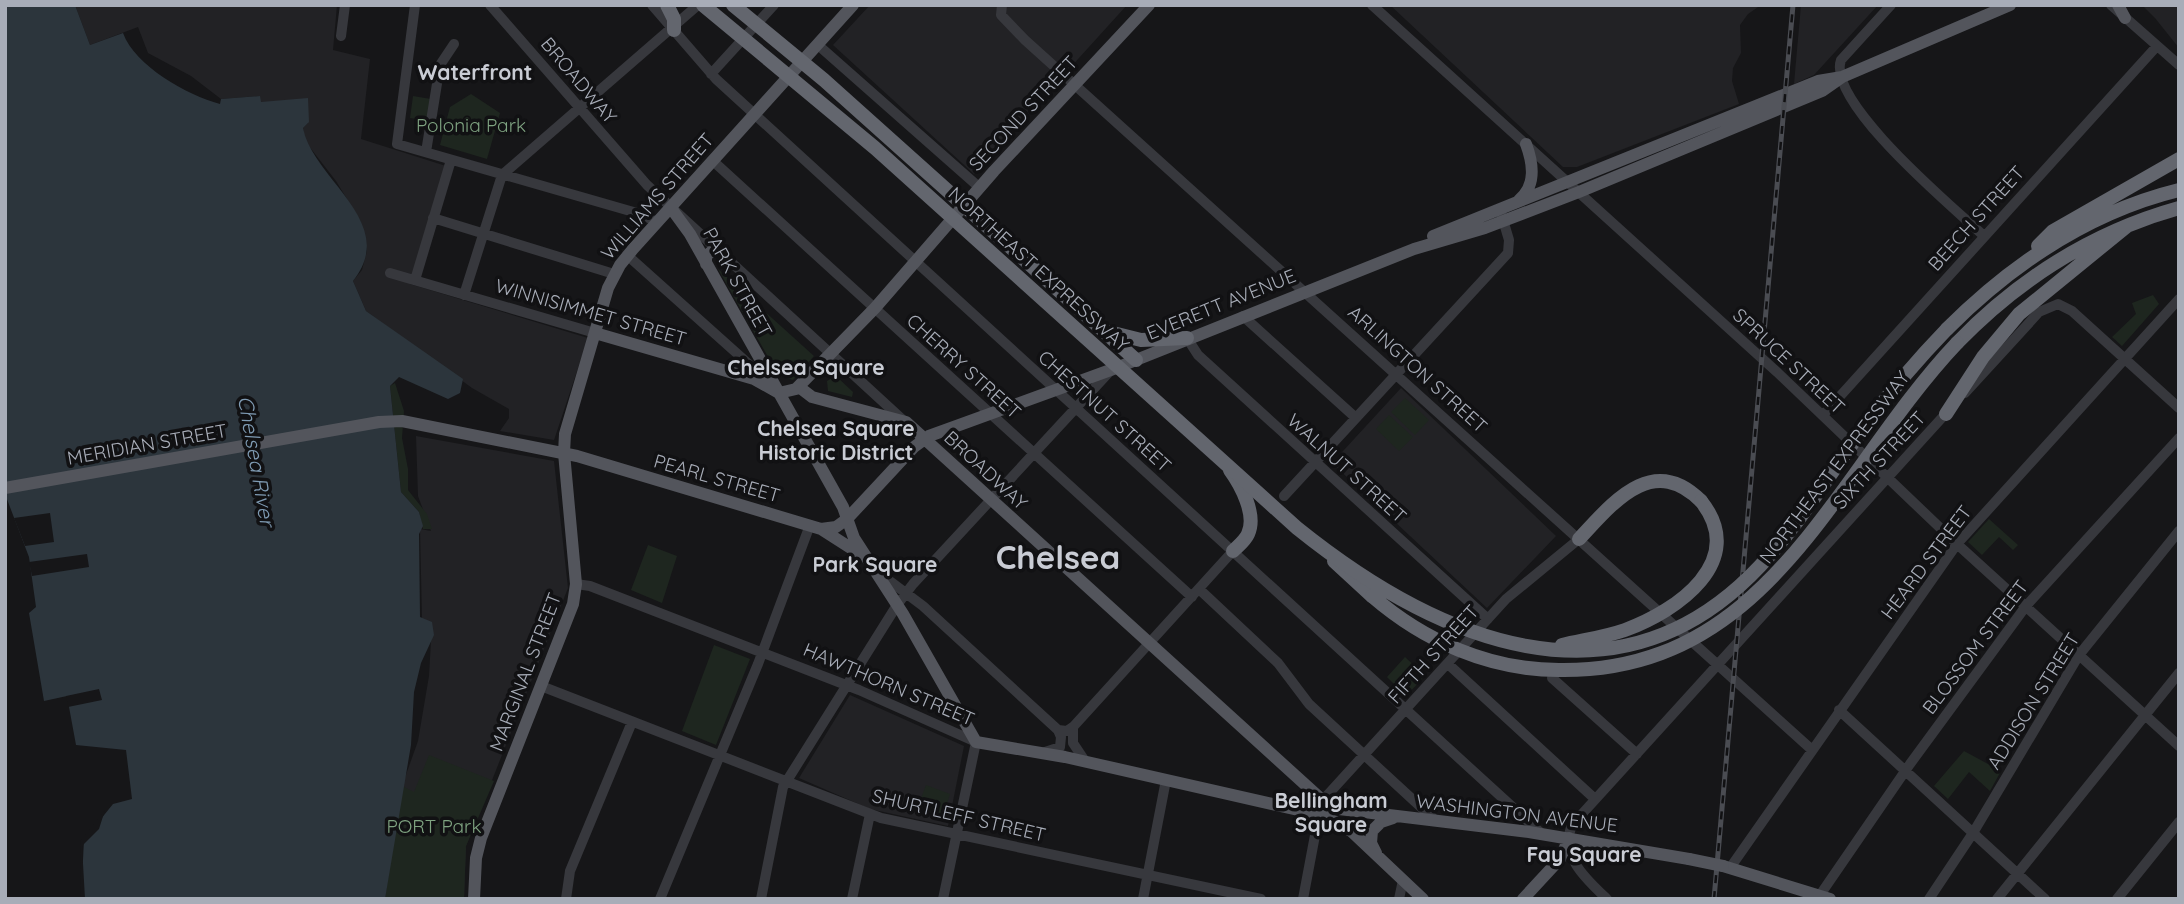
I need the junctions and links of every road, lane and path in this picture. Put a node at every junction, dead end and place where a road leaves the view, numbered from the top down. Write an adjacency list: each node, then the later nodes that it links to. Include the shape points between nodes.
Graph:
1 (345, 5): 19 (street)
2 (415, 5): 30 (street, via 397,144)
3 (490, 5): 27 (street, BROADWAY)
4 (652, 5): 18 (street, CHESTNUT STREET)
5 (667, 5): 18 (highway)
6 (702, 5): 18 (street); 84 (highway, NORTHEAST EXPRESSWAY, bridge, via 827,107); 106 (highway, NORTHEAST EXPRESSWAY, bridge, via 875,148 1320,547 1452,626 1494,641)
7 (733, 5): 61 (highway, bridge, via 848,101)
8 (774, 5): 24 (street)
9 (853, 5): 21 (main road, WILLIAMS STREET)
10 (1149, 5): 26 (main road, SECOND STREET)
11 (1372, 5): 29 (street, SPRUCE STREET)
12 (1891, 5): 25 (street, via 1841,60)
13 (2010, 5): 25 (main road, EVERETT AVENUE)
14 (2111, 5): 17 (street)
15 (2118, 5): 17 (main road)
16 (1001, 10): 26 (street, ARLINGTON STREET)
17 (2125, 18): 22 (street)
18 (674, 30): 24 (street, CHESTNUT STREET); 27 (street)
19 (341, 36)
20 (454, 44): 30 (street, via 440,65)
21 (818, 45): 28 (main road, WILLIAMS STREET); 36 (street)
22 (2157, 46): 23 (street); 47 (street, BEECH STREET)
23 (2179, 65)
24 (711, 74): 28 (street, CHESTNUT STREET)
25 (1842, 77): 35 (main road, EVERETT AVENUE, via 1818,81); 37 (main road, EVERETT AVENUE, via 1822,91); 47 (street, via 1880,139)
26 (1076, 85): 36 (main road, SECOND STREET); 56 (street, ARLINGTON STREET)
27 (579, 110): 34 (street); 40 (street, BROADWAY)
28 (754, 115): 33 (main road, WILLIAMS STREET); 50 (street, CHESTNUT STREET)
29 (1526, 144): 35 (street, SPRUCE STREET); 39 (main road, via 1532,174 1529,189)
30 (426, 152): 32 (street)
31 (2179, 159): 53 (highway, via 2053,231)
32 (451, 160): 34 (street); 43 (street)
33 (713, 161): 40 (main road, WILLIAMS STREET); 59 (street, CHERRY STREET)
34 (502, 175): 44 (street, via 644,215); 46 (street)
35 (1568, 183): 37 (street, SPRUCE STREET); 39 (main road, EVERETT AVENUE)
36 (979, 188): 50 (main road, SECOND STREET)
37 (1579, 192): 42 (main road, EVERETT AVENUE); 76 (street, SPRUCE STREET)
38 (2172, 192): 53 (highway, NORTHEAST EXPRESSWAY, via 2090,223)
39 (1517, 203): 42 (main road, EVERETT AVENUE)
40 (671, 208): 44 (main road, WILLIAMS STREET); 48 (street, BROADWAY); 51 (main road, PARK STREET)
41 (2172, 210): 45 (highway, NORTHEAST EXPRESSWAY)
42 (1501, 216): 56 (main road, EVERETT AVENUE); 68 (street, via 1508,253)
43 (433, 218): 46 (street); 55 (street)
44 (657, 223): 49 (main road, WILLIAMS STREET)
45 (2127, 226): 75 (highway, via 2019,314 1983,357); 84 (highway, NORTHEAST EXPRESSWAY, bridge, via 2078,249 2002,300 1901,408 1800,548 1763,589 1727,619 1648,657 1605,667 1557,670 1509,665 1424,634 1371,596)
46 (483, 233): 54 (street); 57 (street)
47 (1984, 236): 76 (street, BEECH STREET)
48 (719, 252): 51 (main road, via 706,256); 64 (street, BROADWAY)
49 (627, 255): 54 (main road, WILLIAMS STREET); 71 (street)
50 (915, 261): 59 (main road, SECOND STREET); 70 (street, CHESTNUT STREET)
51 (706, 264): 71 (main road, PARK STREET)
52 (390, 273): 55 (street, WINNISIMMET STREET)
53 (2010, 273): 106 (highway, NORTHEAST EXPRESSWAY, bridge, via 1947,329 1891,392 1777,546 1735,589 1691,619 1642,640 1589,650)
54 (614, 274): 62 (main road, WILLIAMS STREET)
55 (415, 280): 57 (street, WINNISIMMET STREET)
56 (1306, 291): 60 (main road, EVERETT AVENUE); 68 (street, ARLINGTON STREET)
57 (464, 295): 62 (street, WINNISIMMET STREET)
58 (2179, 299): 65 (street, HEARD STREET)
59 (875, 308): 64 (main road, SECOND STREET); 74 (street, CHERRY STREET)
60 (1243, 316): 63 (main road, EVERETT AVENUE); 77 (street)
61 (1092, 321): 63 (highway, via 1125,338); 66 (highway)
62 (595, 333): 71 (main road, WINNISIMMET STREET, via 754,379); 83 (main road, WILLIAMS STREET, via 568,420)
63 (1187, 338): 66 (main road, EVERETT AVENUE); 85 (street, WALNUT STREET, via 1198,355)
64 (830, 354): 69 (main road, SECOND STREET); 78 (street, BROADWAY)
65 (2125, 359): 73 (street); 75 (street, SIXTH STREET, via 2069,308 2058,304 2039,312); 94 (street, HEARD STREET)
66 (1136, 360): 67 (main road, EVERETT AVENUE)
67 (1111, 370): 70 (main road, EVERETT AVENUE); 72 (street)
68 (1397, 373): 77 (street); 93 (street, ARLINGTON STREET)
69 (799, 387): 71 (main road); 78 (main road, via 812,397)
70 (1056, 390): 72 (street, CHESTNUT STREET); 74 (main road, EVERETT AVENUE)
71 (779, 393): 90 (main road, PARK STREET)
72 (1075, 407): 82 (street); 95 (street, CHESTNUT STREET)
73 (2179, 408)
74 (990, 413): 81 (main road, EVERETT AVENUE); 82 (street, CHERRY STREET)
75 (1946, 414): 86 (street, SIXTH STREET)
76 (1823, 415): 86 (street, SPRUCE STREET)
77 (1356, 418): 85 (street)
78 (906, 422): 81 (main road, BROADWAY)
79 (296, 437): 83 (main road, PEARL STREET, via 384,422 416,423); 87 (main road, MERIDIAN STREET)
80 (2179, 438): 102 (street, BLOSSOM STREET)
81 (924, 439): 89 (main road, BROADWAY); 90 (main road)
82 (1034, 452): 89 (street); 99 (street, CHERRY STREET)
83 (564, 453): 91 (main road, PEARL STREET); 97 (main road, MARGINAL STREET)
84 (1220, 458): 95 (highway, via 1238,481 1250,519 1248,535)
85 (1316, 463): 88 (street); 103 (street, WALNUT STREET)
86 (1889, 476): 94 (street, SPRUCE STREET); 110 (street, SIXTH STREET)
87 (5, 488)
88 (1284, 496)
89 (990, 500): 98 (street); 105 (main road, BROADWAY)
90 (847, 519): 91 (main road, via 836,527); 96 (main road, PARK STREET)
91 (815, 527): 96 (main road, PEARL STREET, via 853,547); 107 (street)
92 (2179, 531): 108 (street, ADDISON STREET)
93 (1579, 539): 103 (street, FIFTH STREET, via 1519,587); 106 (highway, bridge, via 1617,498 1641,484 1674,484 1701,501 1713,522 1716,547 1706,575 1668,608 1633,627); 110 (street, ARLINGTON STREET)
94 (1957, 544): 102 (street, SPRUCE STREET); 116 (street, HEARD STREET)
95 (1233, 551): 99 (street); 115 (street, CHESTNUT STREET)
96 (872, 567): 98 (street, PEARL STREET); 100 (main road, PARK STREET)
97 (576, 584): 107 (street, HAWTHORN STREET); 114 (main road, MARGINAL STREET, via 573,604)
98 (906, 593): 100 (street); 101 (street, PEARL STREET)
99 (1195, 593): 105 (street); 127 (street, CHERRY STREET, via 1278,663 1310,704)
100 (897, 605): 104 (main road, PARK STREET); 113 (street)
101 (923, 606): 104 (street, via 913,609); 120 (street, PEARL STREET)
102 (2026, 606): 108 (street, SPRUCE STREET); 129 (street, BLOSSOM STREET)
103 (1488, 619): 109 (street, FIFTH STREET)
104 (908, 623): 121 (main road, PARK STREET)
105 (1149, 644): 119 (street); 133 (main road, BROADWAY)
106 (1541, 649)
107 (762, 652): 113 (street, HAWTHORN STREET); 126 (street)
108 (2079, 655): 117 (street, SPRUCE STREET); 138 (street, ADDISON STREET)
109 (1448, 664): 115 (street, FIFTH STREET); 132 (street)
110 (1718, 666): 123 (street, ARLINGTON STREET); 125 (street, SIXTH STREET)
111 (2179, 673): 117 (street)
112 (1552, 678): 125 (street)
113 (847, 685): 121 (street, HAWTHORN STREET); 131 (street)
114 (541, 686): 118 (street, SHURTLEFF STREET); 150 (main road, MARGINAL STREET, via 478,848)
115 (1406, 710): 127 (street, FIFTH STREET); 140 (street, CHESTNUT STREET)
116 (1839, 710): 123 (street, HEARD STREET); 129 (street)
117 (2145, 715): 122 (street, SPRUCE STREET); 144 (street)
118 (632, 722): 126 (street, SHURTLEFF STREET); 151 (street, via 570,871)
119 (1074, 726): 120 (street); 128 (street, via 1073,743)
120 (1058, 730): 124 (street, via 1059,747)
121 (976, 742): 124 (main road, HAWTHORN STREET); 139 (street)
122 (2179, 746)
123 (1811, 749): 143 (street, HEARD STREET)
124 (1042, 752): 128 (main road, HAWTHORN STREET)
125 (1637, 754): 132 (street, SIXTH STREET)
126 (720, 755): 131 (street, SHURTLEFF STREET); 152 (street)
127 (1364, 756): 133 (street, FIFTH STREET); 136 (street)
128 (1085, 761): 130 (main road, HAWTHORN STREET)
129 (1905, 771): 138 (street); 149 (street, BLOSSOM STREET)
130 (1166, 780): 133 (main road, HAWTHORN STREET); 145 (street)
131 (787, 781): 134 (street, SHURTLEFF STREET); 153 (street)
132 (1595, 799): 141 (street, SIXTH STREET, via 1573,825)
133 (1320, 808): 135 (main road, WASHINGTON AVENUE); 142 (main road, BROADWAY); 158 (street)
134 (870, 814): 139 (street, SHURTLEFF STREET); 154 (street)
135 (1396, 817): 136 (main road, WASHINGTON AVENUE); 142 (main road, via 1372,831 1371,843)
136 (1436, 821): 140 (main road, WASHINGTON AVENUE)
137 (2179, 822): 165 (street)
138 (1973, 833): 144 (street); 162 (street, ADDISON STREET)
139 (955, 834): 145 (street, SHURTLEFF STREET); 155 (street)
140 (1542, 834): 141 (main road, WASHINGTON AVENUE)
141 (1569, 838): 143 (main road, WASHINGTON AVENUE, bridge); 148 (main road, via 1560,859); 161 (street, via 1580,873)
142 (1381, 860): 146 (main road, BROADWAY)
143 (1726, 867): 147 (main road, WASHINGTON AVENUE)
144 (2017, 873): 163 (street); 164 (street)
145 (1148, 874): 156 (street); 157 (street, SHURTLEFF STREET)
146 (1403, 880): 159 (street); 160 (main road, BROADWAY)
147 (1792, 892): 149 (main road, WASHINGTON AVENUE)
148 (1527, 895)
149 (1825, 897)
150 (474, 899)
151 (566, 899)
152 (660, 899)
153 (761, 899)
154 (852, 899)
155 (943, 899)
156 (1143, 899)
157 (1261, 899)
158 (1303, 899)
159 (1399, 899)
160 (1423, 899)
161 (1607, 899)
162 (1929, 899)
163 (1997, 899)
164 (2045, 899)
165 (2117, 899)

